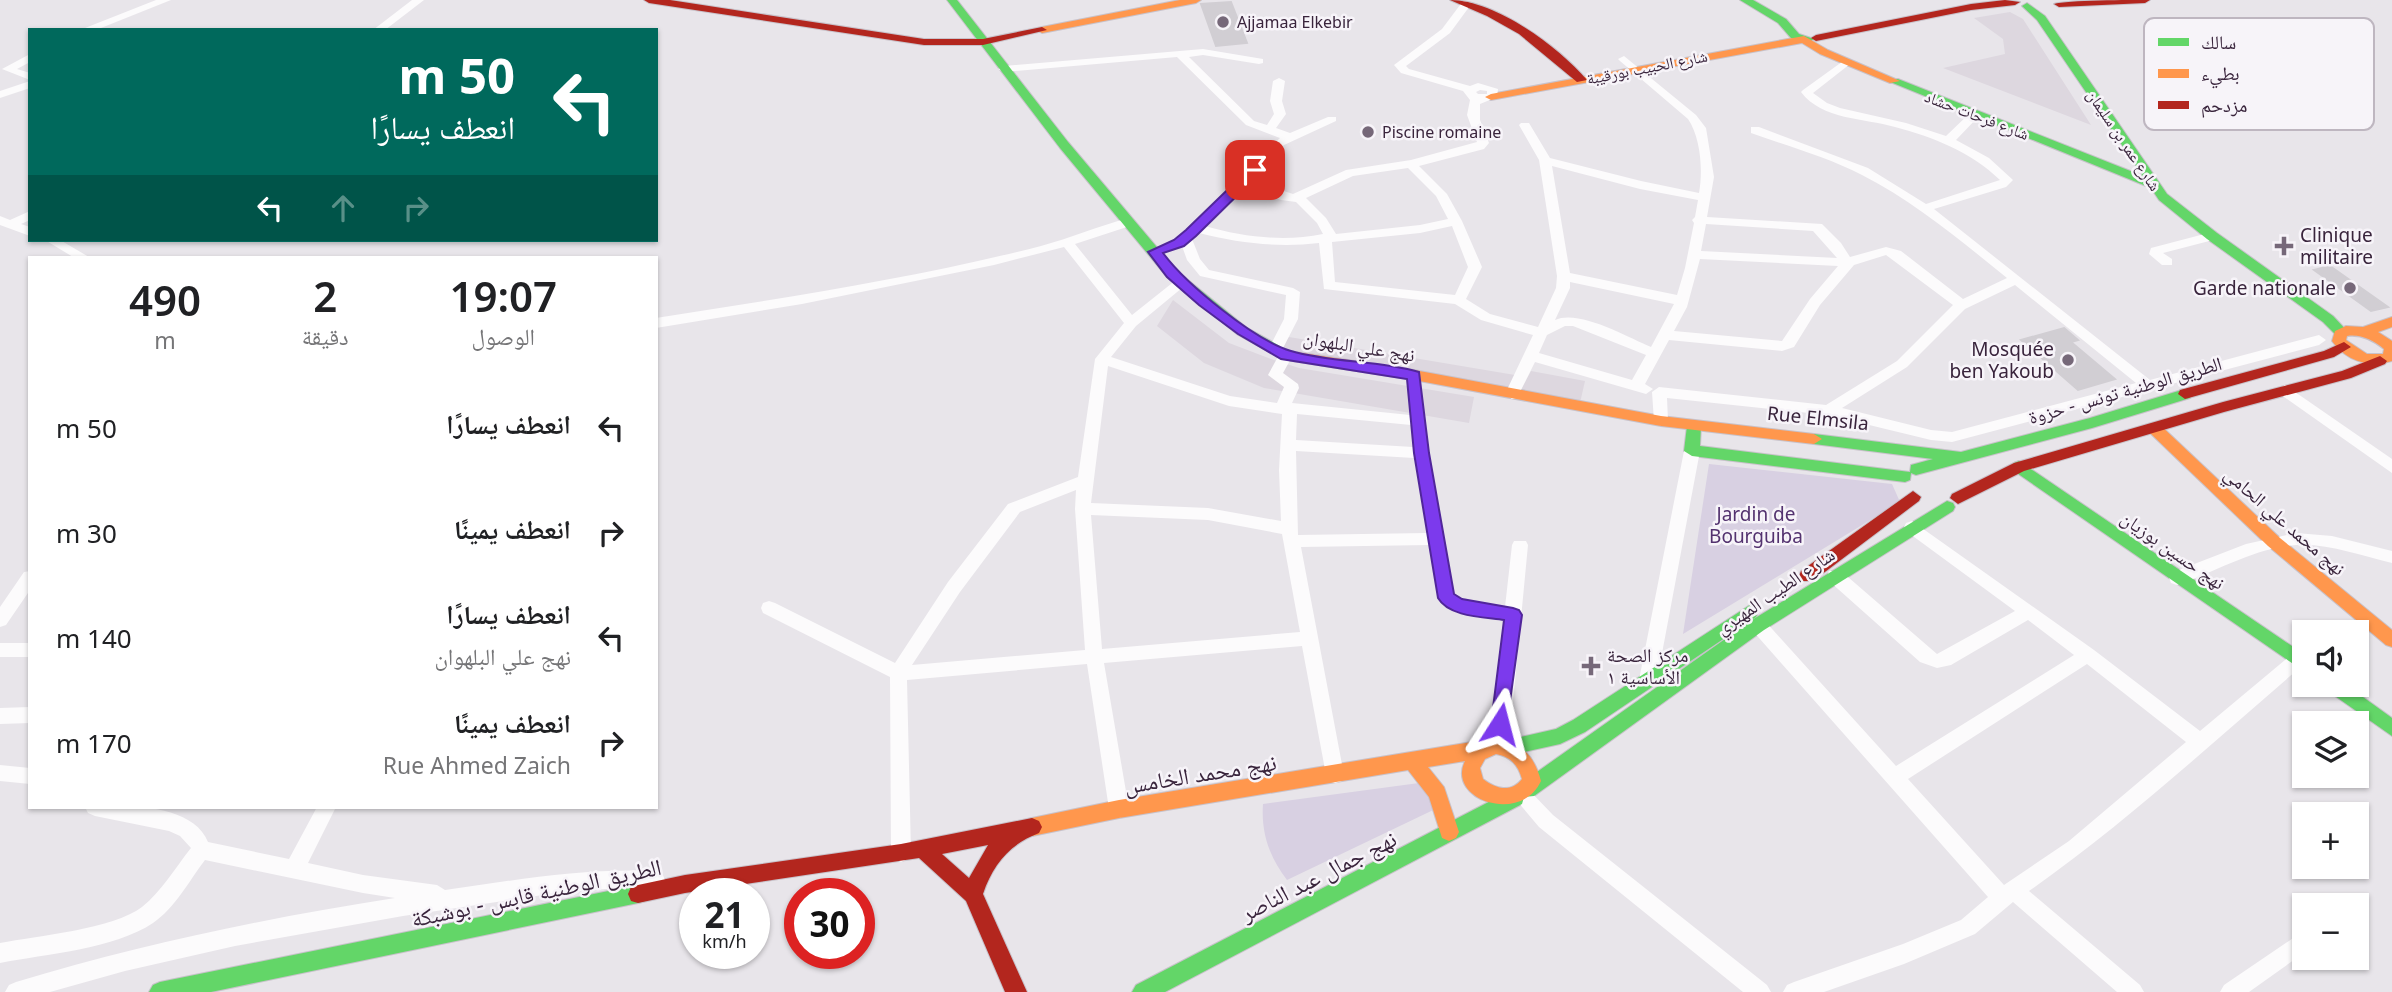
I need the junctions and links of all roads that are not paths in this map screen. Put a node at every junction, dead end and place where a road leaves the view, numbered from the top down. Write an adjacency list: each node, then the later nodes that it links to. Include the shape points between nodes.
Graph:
1 (166, 0): 17 (street)
2 (419, 0): 18 (street)
3 (649, 0): 11 (main road)
4 (952, 0): 20 (main road, نهج علي البلهوان)
5 (1196, 0): 20 (main road)
6 (1745, 0): 19 (main road)
7 (1762, 0): 19 (main road)
8 (1945, 0): 14 (main road)
9 (2145, 0): 13 (main road)
10 (1465, 1): 28 (main road, via 1526,32); 31 (street, via 1446,31 1400,65 1405,71)
11 (694, 3): 20 (main road, via 924,42)
12 (2018, 3): 13 (main road, via 2043,9); 14 (main road); 43 (main road, شارع عمر بن سليمان, via 2041,18)
13 (2059, 4): 73 (main road, شارع عمر بن سليمان, via 2057,15 2182,196)
14 (1906, 13): 15 (main road); 16 (main road)
15 (1853, 17): 16 (main road); 19 (main road)
16 (1866, 27): 19 (main road)
17 (90, 28)
18 (381, 28)
19 (1804, 33): 24 (main road, شارع فرحات حشاد, via 1824,52); 25 (main road, شارع الحبيب بورقيبة)
20 (983, 42): 26 (main road, نهج علي البلهوان)
21 (1179, 53): 23 (street, via 1213,52); 26 (street); 36 (street, via 1250,123)
22 (28, 58): 27 (street, via 8,69)
23 (1259, 61)
24 (1846, 62): 33 (main road, شارع فرحات حشاد); 39 (street, via 1807,92 1810,97 1842,112 1899,124)
25 (1629, 64): 28 (main road, شارع الحبيب بورقيبة); 45 (street, via 1700,128 1708,177)
26 (1004, 69): 51 (main road, نهج علي البلهوان)
27 (28, 75)
28 (1576, 75): 31 (main road, شارع الحبيب بورقيبة)
29 (1279, 81): 36 (street, via 1276,101 1280,114)
30 (28, 85): 32 (street)
31 (1480, 92): 41 (street, via 1472,115 1483,143)
32 (0, 95)
33 (1975, 114): 39 (street); 43 (main road, شارع فرحات حشاد)
34 (1332, 120): 38 (street)
35 (1525, 125): 40 (street)
36 (1269, 130): 38 (street)
37 (1755, 130): 46 (street, via 1864,171)
38 (1289, 137): 42 (street)
39 (1947, 142): 46 (street, via 1989,163 2007,182)
40 (1545, 160): 45 (street); 64 (street)
41 (1411, 164): 44 (street, via 1350,173); 49 (street, via 1441,194)
42 (1244, 182): 44 (street); 52 (street)
43 (2154, 185): 54 (main road, شارع عمر بن سليمان)
44 (1298, 197): 56 (street, via 1321,219)
45 (1704, 198): 48 (street)
46 (1925, 208): 65 (street)
47 (28, 216): 50 (street)
48 (1698, 220): 60 (street); 62 (street, via 1816,227)
49 (1456, 221): 56 (street); 67 (street, via 1475,267)
50 (5, 222): 53 (street)
51 (1128, 222): 58 (street); 59 (main road, نهج علي البلهوان)
52 (1196, 228): 55 (street); 56 (street, via 1284,243)
53 (28, 231)
54 (2212, 236): 63 (street, via 2156,251); 77 (main road, شارع عمر بن سليمان, via 2328,319)
55 (1185, 238): 59 (street); 78 (street, via 1205,273 1293,292)
56 (1329, 238): 67 (street, via 1329,286)
57 (55, 242): 61 (street)
58 (1068, 242): 71 (street, via 830,295); 72 (street)
59 (1154, 252): 66 (main road, نهج علي البلهوان)
60 (1694, 255): 62 (street); 68 (street)
61 (80, 256)
62 (1847, 262): 69 (street, via 1891,252); 75 (street, via 1788,344)
63 (2167, 262)
64 (1564, 276): 68 (street); 74 (street)
65 (2014, 280): 69 (street); 84 (street)
66 (1181, 283): 72 (street); 78 (main road, نهج علي البلهوان, via 1242,331)
67 (1459, 300): 74 (street, via 1476,313)
68 (1682, 301): 75 (street)
69 (1962, 305): 90 (street, via 1902,364)
70 (2392, 322): 73 (main road, الطريق الوطنية تونس - حزوة)
71 (658, 323)
72 (1131, 323): 82 (street)
73 (2361, 331): 77 (main road, الطريق الوطنية تونس - حزوة); 80 (main road, شارع عمر بن سليمان, via 2383,340)
74 (1542, 332): 79 (street, via 1563,321 1575,321); 81 (street)
75 (1665, 335): 79 (street)
76 (2319, 340): 84 (street)
77 (2343, 340): 80 (main road, شارع عمر بن سليمان, via 2363,358); 98 (main road, الطريق الوطنية تونس - حزوة, via 2329,354)
78 (1281, 352): 83 (main road, نهج علي البلهوان); 89 (street, via 1275,375 1292,385)
79 (1653, 353): 85 (street)
80 (2388, 355): 86 (main road, via 2346,375)
81 (1532, 356): 85 (street); 88 (street)
82 (1101, 359): 89 (street, via 1229,401); 102 (street)
83 (1414, 375): 88 (main road, نهج علي البلهوان); 91 (street)
84 (2146, 384): 90 (street, via 1952,437)
85 (1636, 386): 87 (street)
86 (2284, 390): 94 (main road); 100 (street)
87 (1659, 392): 90 (street); 92 (street)
88 (1512, 394): 92 (main road, نهج علي البلهوان)
89 (1286, 409): 91 (street); 95 (street)
90 (1828, 411)
91 (1419, 421): 97 (street)
92 (1661, 421): 93 (main road, نهج علي البلهوان)
93 (1694, 426): 96 (main road); 98 (main road, Rue Elmsila)
94 (2154, 428): 99 (main road); 109 (main road, نهج محمد علي الحامي)
95 (1289, 444): 97 (street); 107 (street)
96 (1692, 451): 101 (main road); 129 (street)
97 (1422, 453): 108 (street)
98 (1961, 457): 101 (main road, الطريق الوطنية تونس - حزوة)
99 (2019, 467): 104 (main road); 113 (main road, نهج حسين بوزيان)
100 (2392, 467)
101 (1911, 472): 103 (main road, via 1905,488); 104 (main road, via 1931,470 1949,479 1959,493)
102 (1085, 480): 105 (street); 128 (street, via 1014,508 925,629)
103 (1913, 497): 104 (main road, via 1930,506); 129 (main road, شارع الطيب المهيري, via 1801,580)
104 (1953, 502): 106 (main road, شارع الطيب المهيري)
105 (1083, 509): 107 (street, via 1208,514); 125 (street)
106 (1912, 527): 112 (main road, شارع الطيب المهيري); 116 (street)
107 (1290, 535): 108 (street); 120 (street)
108 (1436, 539): 117 (street, via 1448,601)
109 (2274, 542): 111 (street, via 2310,540); 113 (street); 121 (main road, نهج محمد علي الحامي)
110 (1520, 545): 117 (street)
111 (2392, 557)
112 (1835, 576): 116 (street, via 1926,657 1937,661); 119 (main road, شارع الطيب المهيري)
113 (2177, 578): 126 (main road, نهج حسين بوزيان)
114 (28, 580): 118 (street)
115 (769, 608): 128 (street)
116 (2028, 612): 124 (street)
117 (1513, 615): 135 (street)
118 (0, 620)
119 (1758, 625): 140 (street); 141 (main road, شارع الطيب المهيري)
120 (1311, 638): 125 (street); 138 (street)
121 (2392, 640)
122 (0, 650): 123 (street)
123 (28, 650)
124 (2088, 655): 134 (street); 140 (street)
125 (1094, 656): 128 (street); 144 (street)
126 (2292, 657)
127 (2292, 670): 134 (street)
128 (899, 673): 150 (street)
129 (1648, 680): 135 (main road, شارع الطيب المهيري, via 1560,736)
130 (2349, 697): 133 (main road)
131 (28, 715): 132 (street)
132 (0, 716)
133 (2392, 728)
134 (2201, 743): 156 (street, via 2076,847)
135 (1496, 748): 136 (main road, نهج محمد الخامس); 141 (main road, via 1515,751 1528,765 1531,783); 141 (main road, via 1473,760 1477,785 1493,797)
136 (1412, 761): 138 (main road, نهج محمد الخامس); 147 (main road, via 1438,791)
137 (0, 773): 139 (street)
138 (1335, 775): 144 (main road, نهج محمد الخامس)
139 (28, 776)
140 (1894, 778): 156 (street)
141 (1521, 794): 147 (main road, نهج جمال عبد الناصر); 164 (street, via 1546,821)
142 (120, 809): 145 (street)
143 (326, 809): 151 (street)
144 (1119, 809): 146 (main road, نهج محمد الخامس)
145 (144, 811): 149 (street, via 195,834)
146 (1027, 827): 148 (main road, نهج محمد الخامس); 155 (main road, via 991,852)
147 (1450, 832): 163 (main road, نهج جمال عبد الناصر)
148 (923, 849): 150 (main road, الطريق الوطنية قابس - بوشبكة); 155 (main road)
149 (201, 850): 151 (street); 159 (street, via 153,909 136,921)
150 (901, 853): 152 (main road, الطريق الوطنية قابس - بوشبكة)
151 (294, 870): 157 (street)
152 (727, 878)
153 (679, 883): 157 (street, via 624,878 568,881)
154 (679, 885): 161 (main road, الطريق الوطنية قابس - بوشبكة)
155 (973, 894): 162 (main road)
156 (2008, 894): 165 (street, via 1968,928 1947,938); 166 (street)
157 (464, 897): 160 (street, via 249,931)
158 (2292, 949): 167 (street)
159 (0, 953)
160 (16, 992)
161 (160, 992)
162 (1016, 992)
163 (1143, 992)
164 (1760, 992)
165 (1794, 992)
166 (2133, 992)
167 (2231, 992)

